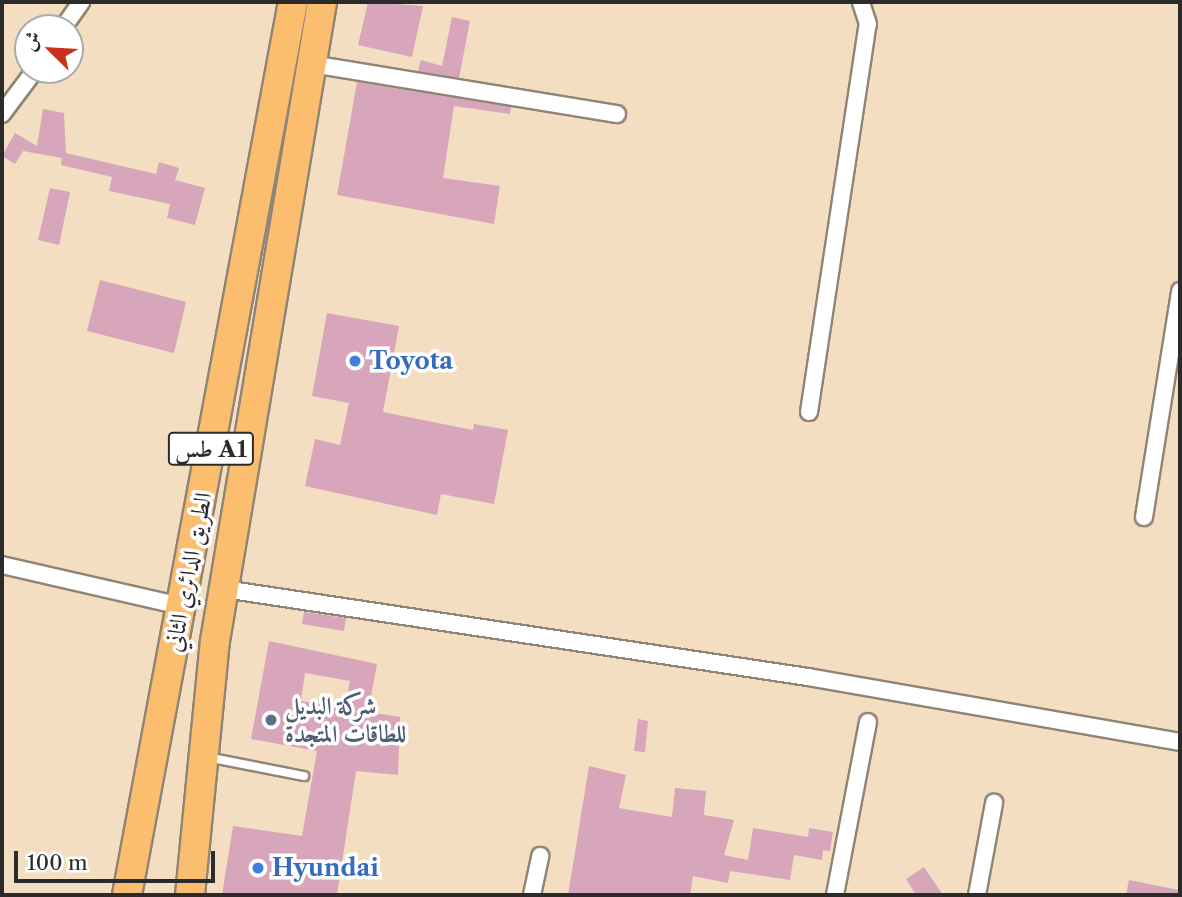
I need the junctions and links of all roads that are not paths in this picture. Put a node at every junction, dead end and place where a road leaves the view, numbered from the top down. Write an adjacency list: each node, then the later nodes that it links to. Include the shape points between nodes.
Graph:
1 (293, 2): 13 (highway, الطريق الدائري الثاني / طس A1)
2 (322, 2): 4 (highway, الطريق الدائري الثاني / طس A1)
3 (862, 2): 9 (street, via 868,24)
4 (311, 64): 7 (street); 12 (highway, الطريق الدائري الثاني / طس A1)
5 (24, 84): 6 (street)
6 (2, 114)
7 (617, 114)
8 (1180, 291): 10 (street)
9 (809, 412)
10 (1144, 517)
11 (2, 565): 13 (street)
12 (224, 589): 14 (highway, الطريق الدائري الثاني / طس A1); 16 (street, via 808,677)
13 (181, 606): 18 (highway, الطريق الدائري الثاني / طس A1)
14 (215, 641): 17 (highway, الطريق الدائري الثاني / طس A1); 24 (highway)
15 (868, 722): 27 (street)
16 (1180, 743)
17 (203, 756): 19 (lane); 25 (highway, الطريق الدائري الثاني / طس A1)
18 (152, 769): 22 (highway, الطريق الدائري الثاني / طس A1); 23 (highway)
19 (304, 776)
20 (994, 803): 28 (street)
21 (540, 856): 26 (street)
22 (127, 895)
23 (140, 895)
24 (174, 895)
25 (190, 895)
26 (532, 895)
27 (835, 895)
28 (977, 895)

